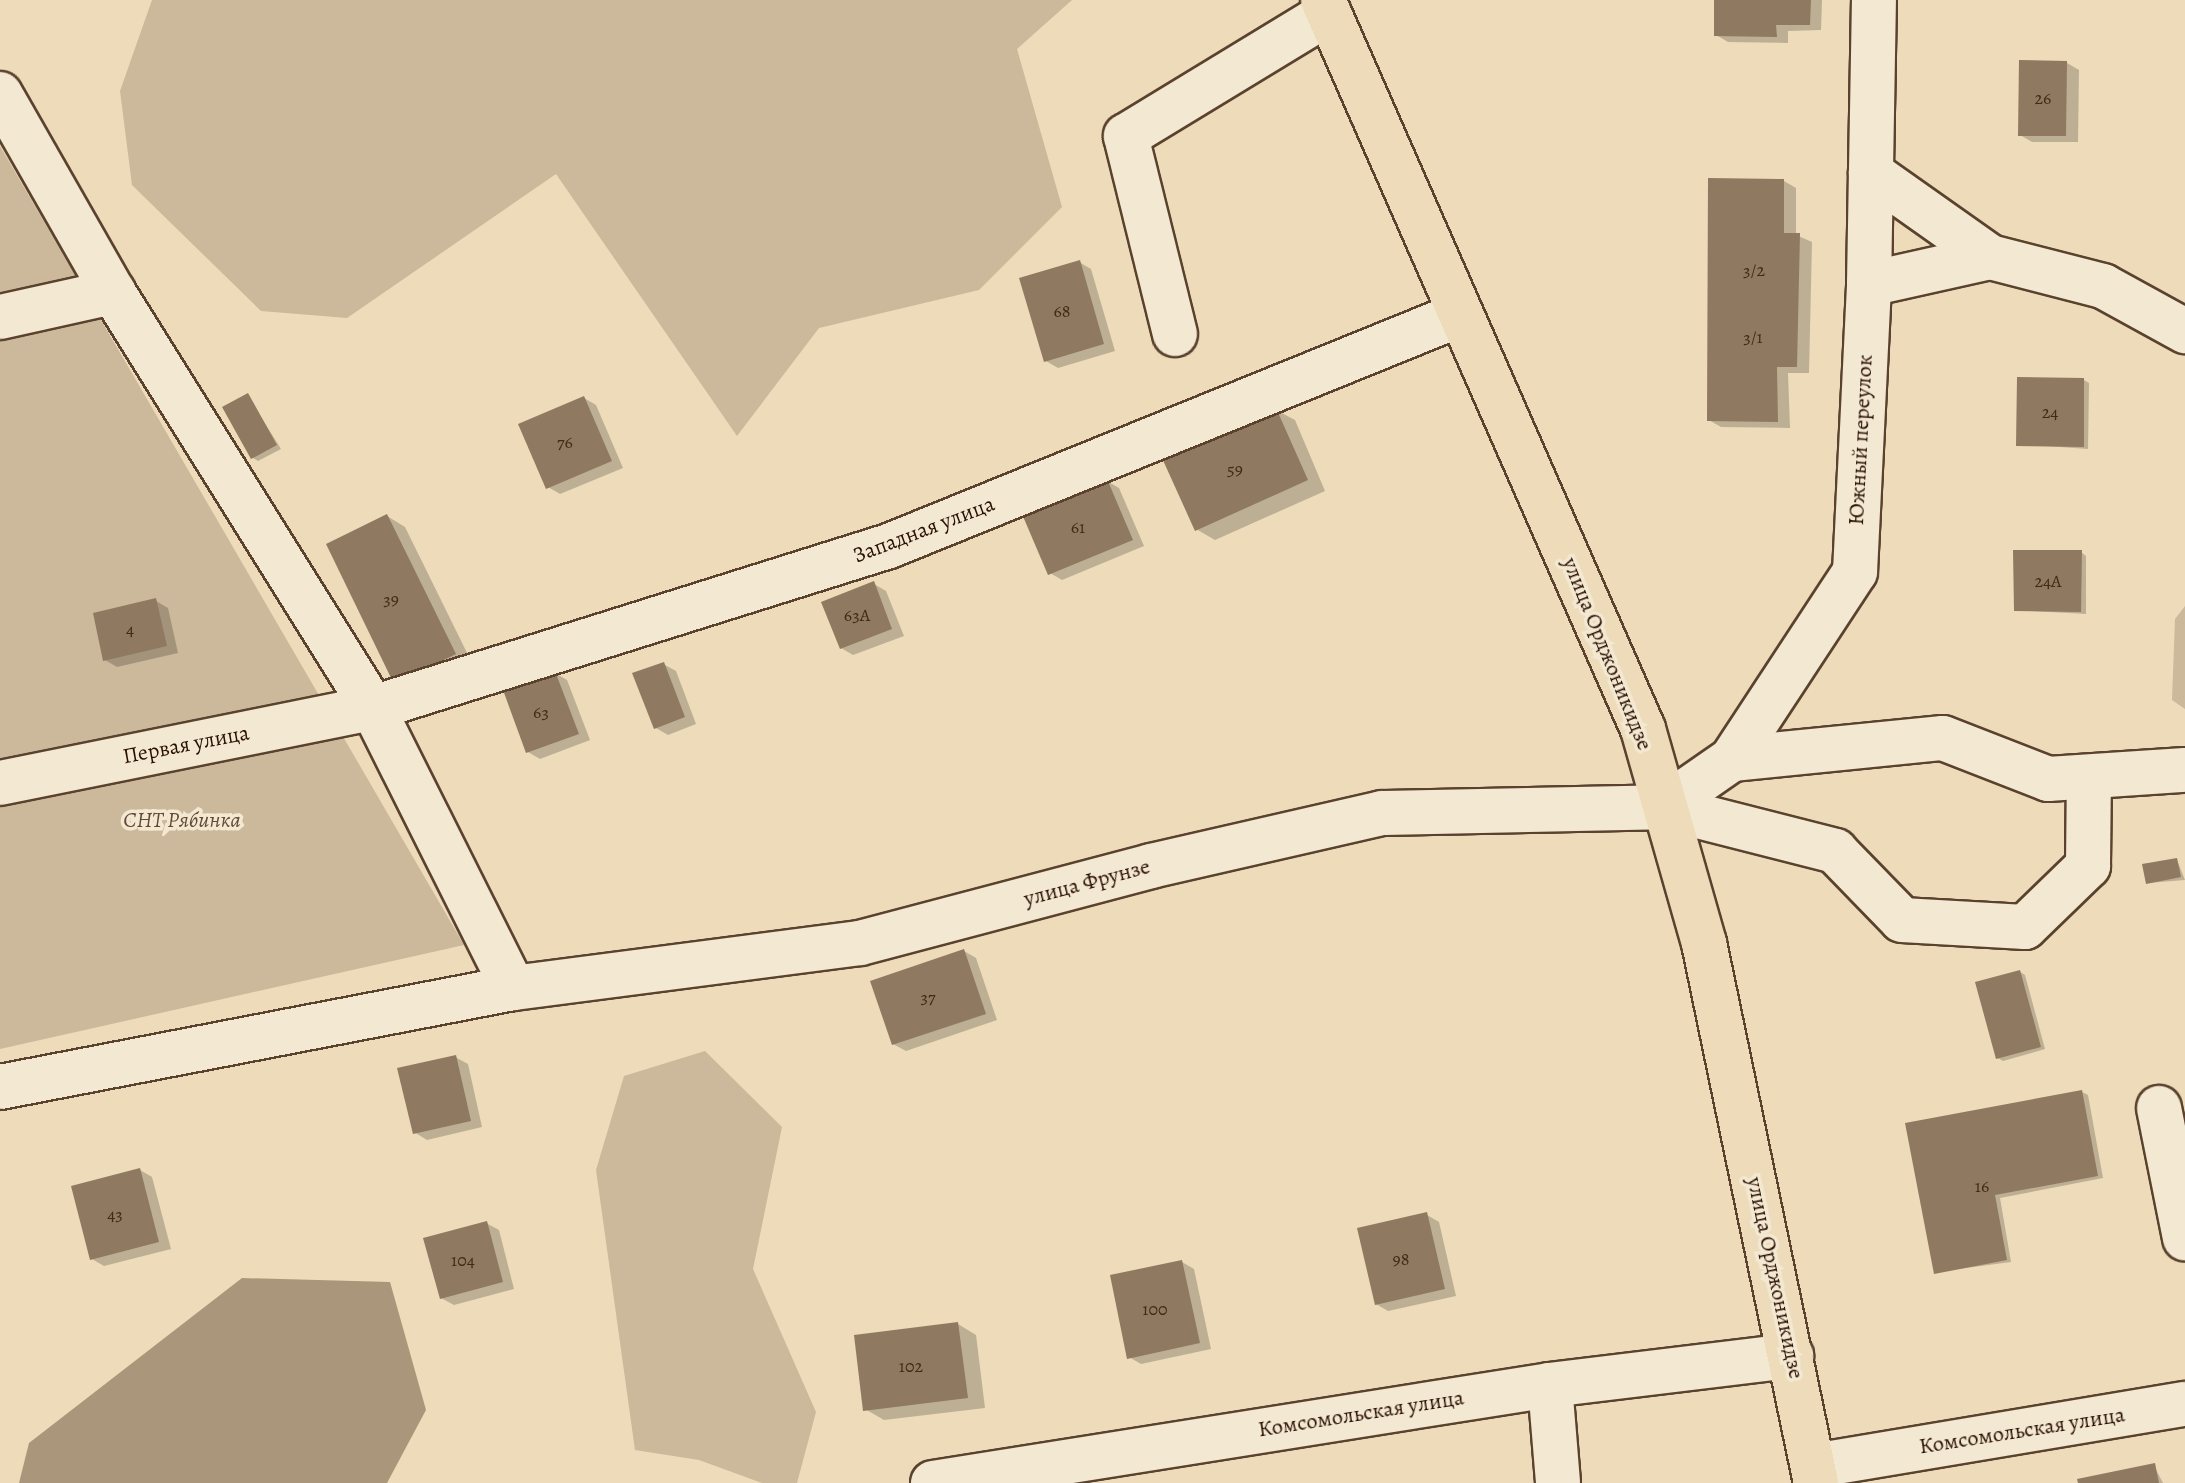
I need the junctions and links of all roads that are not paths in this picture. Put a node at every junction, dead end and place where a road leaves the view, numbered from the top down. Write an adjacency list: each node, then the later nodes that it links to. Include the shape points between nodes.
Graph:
1 (1874, 0): 4 (street, Южный переулок)
2 (1325, 7): 8 (main road, улица Орджоникидзе); 11 (street, via 1126,136)
3 (0, 94): 7 (street)
4 (1871, 173): 5 (street); 6 (street, Южный переулок)
5 (1990, 257): 6 (street); 10 (street, via 2103,286)
6 (1869, 284): 13 (street, Южный переулок, via 1855,572)
7 (113, 292): 9 (street); 12 (street)
8 (1461, 314): 12 (street, Западная улица, via 889,546); 17 (main road, улица Орджоникидзе, via 1643,729)
9 (0, 317)
10 (2185, 331)
11 (1175, 334)
12 (373, 708): 16 (street, Первая улица); 18 (street)
13 (1732, 759): 15 (street, via 1943,738 2048,779); 17 (street, Южный переулок)
14 (2185, 770): 15 (street)
15 (2089, 777): 17 (street, улица Фрунзе, via 2088,866 2025,927 1902,920 1835,851)
16 (0, 783)
17 (1663, 807): 18 (street, улица Фрунзе, via 1382,813 1151,866 860,943); 22 (main road, улица Орджоникидзе, via 1704,943)
18 (513, 988): 19 (street, улица Фрунзе)
19 (0, 1087)
20 (2159, 1108): 21 (street)
21 (2185, 1238)
22 (1791, 1356): 23 (street, Комсомольская улица); 25 (main road, улица Орджоникидзе)
23 (1550, 1385): 26 (street, Комсомольская улица); 27 (street)
24 (2185, 1404): 25 (street, Комсомольская улица)
25 (1814, 1475)
26 (933, 1483)
27 (1558, 1483)

